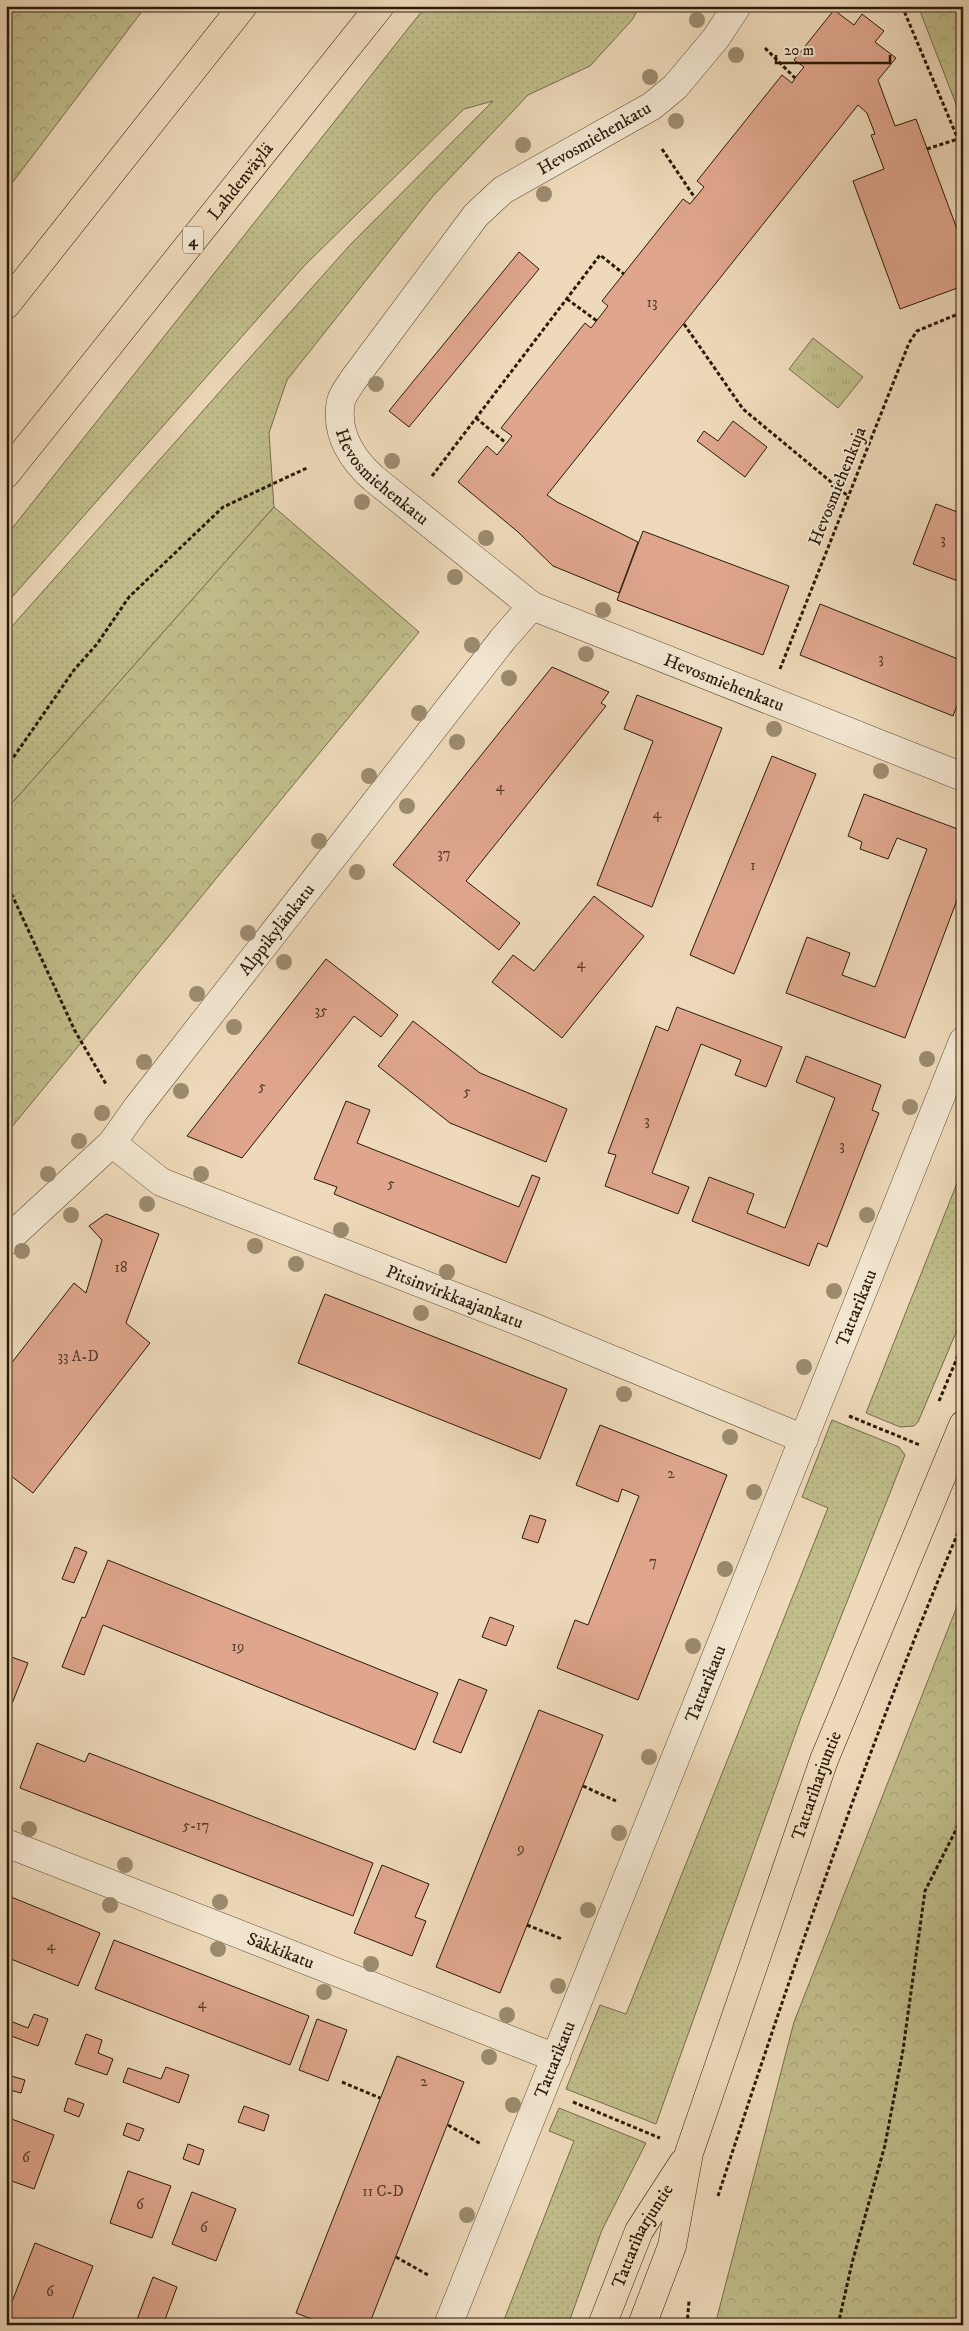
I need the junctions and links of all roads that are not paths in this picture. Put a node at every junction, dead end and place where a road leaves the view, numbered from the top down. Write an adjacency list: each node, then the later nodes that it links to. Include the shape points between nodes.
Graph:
1 (243, 6): 4 (main road)
2 (380, 6): 5 (main road, Lahdenväylä / 4)
3 (737, 6): 6 (street, Hevosmiehenkatu, via 716,38 675,87 652,106 503,190 476,215 341,400 340,421 346,446 358,464)
4 (6, 305)
5 (6, 474)
6 (532, 606): 7 (street, Hevosmiehenkatu); 9 (street, Alppikylänkatu)
7 (963, 777)
8 (963, 1041): 12 (street, Tattarikatu)
9 (112, 1143): 10 (street, Alppikylänkatu); 12 (street, Pitsinvirkkaajankatu, via 161,1182)
10 (6, 1241)
11 (963, 1425): 15 (main road, Tattariharjuntie, via 824,1760)
12 (804, 1438): 14 (street, Tattarikatu)
13 (6, 1843): 14 (street, Säkkikatu)
14 (556, 2058): 16 (street, Tattarikatu)
15 (690, 2153): 17 (main road, Tattariharjuntie, via 638,2230); 18 (main road, Tattariharjuntie, via 672,2246)
16 (448, 2325)
17 (602, 2325)
18 (642, 2325)

